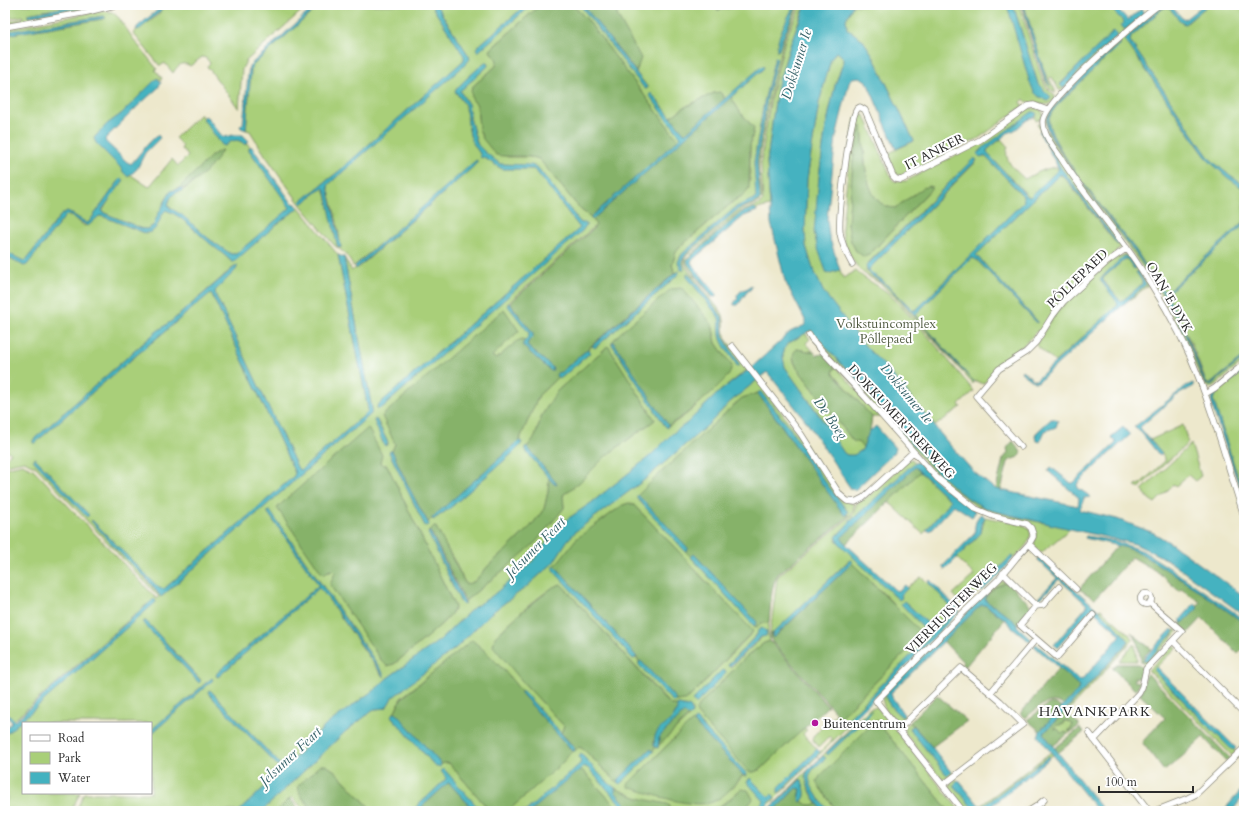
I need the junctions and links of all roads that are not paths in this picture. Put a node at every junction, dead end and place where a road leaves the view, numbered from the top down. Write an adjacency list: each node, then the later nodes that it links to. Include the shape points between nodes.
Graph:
1 (115, 5): 3 (street)
2 (1159, 5): 4 (street, via 1101,54)
3 (5, 27)
4 (1047, 110): 5 (street, OAN 'E DYK, via 1043,121 1052,145); 6 (street, IT ANKER, via 1034,105 1028,106 980,140 901,180 896,179 891,172 865,110 857,109 852,120 840,227 842,242)
5 (1127, 248): 10 (street, OAN 'E DYK, via 1170,314); 11 (street, PÔLLEPAED, via 1107,262 1067,299 1036,342 1026,352 999,369 976,396)
6 (852, 264)
7 (809, 335): 12 (street, DOKKUMERTREKWEG)
8 (732, 346): 12 (street, via 801,434 840,495 847,501 859,501)
9 (1244, 364): 10 (street)
10 (1205, 394): 13 (street, OAN 'E DYK)
11 (1022, 447)
12 (913, 452): 14 (street, DOKKUMERTREKWEG, via 937,478 976,509 1024,523 1031,528 1033,537)
13 (1244, 516)
14 (1030, 544): 15 (street, VIERHUISTERWEG); 17 (street)
15 (1003, 573): 19 (street); 25 (street, VIERHUISTERWEG, via 876,701)
16 (1059, 587): 19 (street, via 1043,605)
17 (1076, 589)
18 (1150, 603): 22 (street, via 1182,631)
19 (1036, 606): 21 (street, via 1020,625)
20 (1093, 615): 21 (street, via 1058,657)
21 (1036, 639): 23 (street)
22 (1173, 641): 24 (street); 27 (street, via 1146,669 1139,692)
23 (991, 692): 25 (street, via 961,668); 29 (street, via 1023,724)
24 (1244, 713)
25 (898, 730): 29 (street)
26 (1089, 733): 27 (street)
27 (1094, 740): 35 (street)
28 (1244, 748): 36 (street, via 1196,794)
29 (943, 785): 32 (street)
30 (1044, 800): 31 (street)
31 (1037, 806): 33 (street); 34 (street)
32 (964, 811)
33 (1030, 811)
34 (1041, 811)
35 (1150, 811)
36 (1155, 811)

